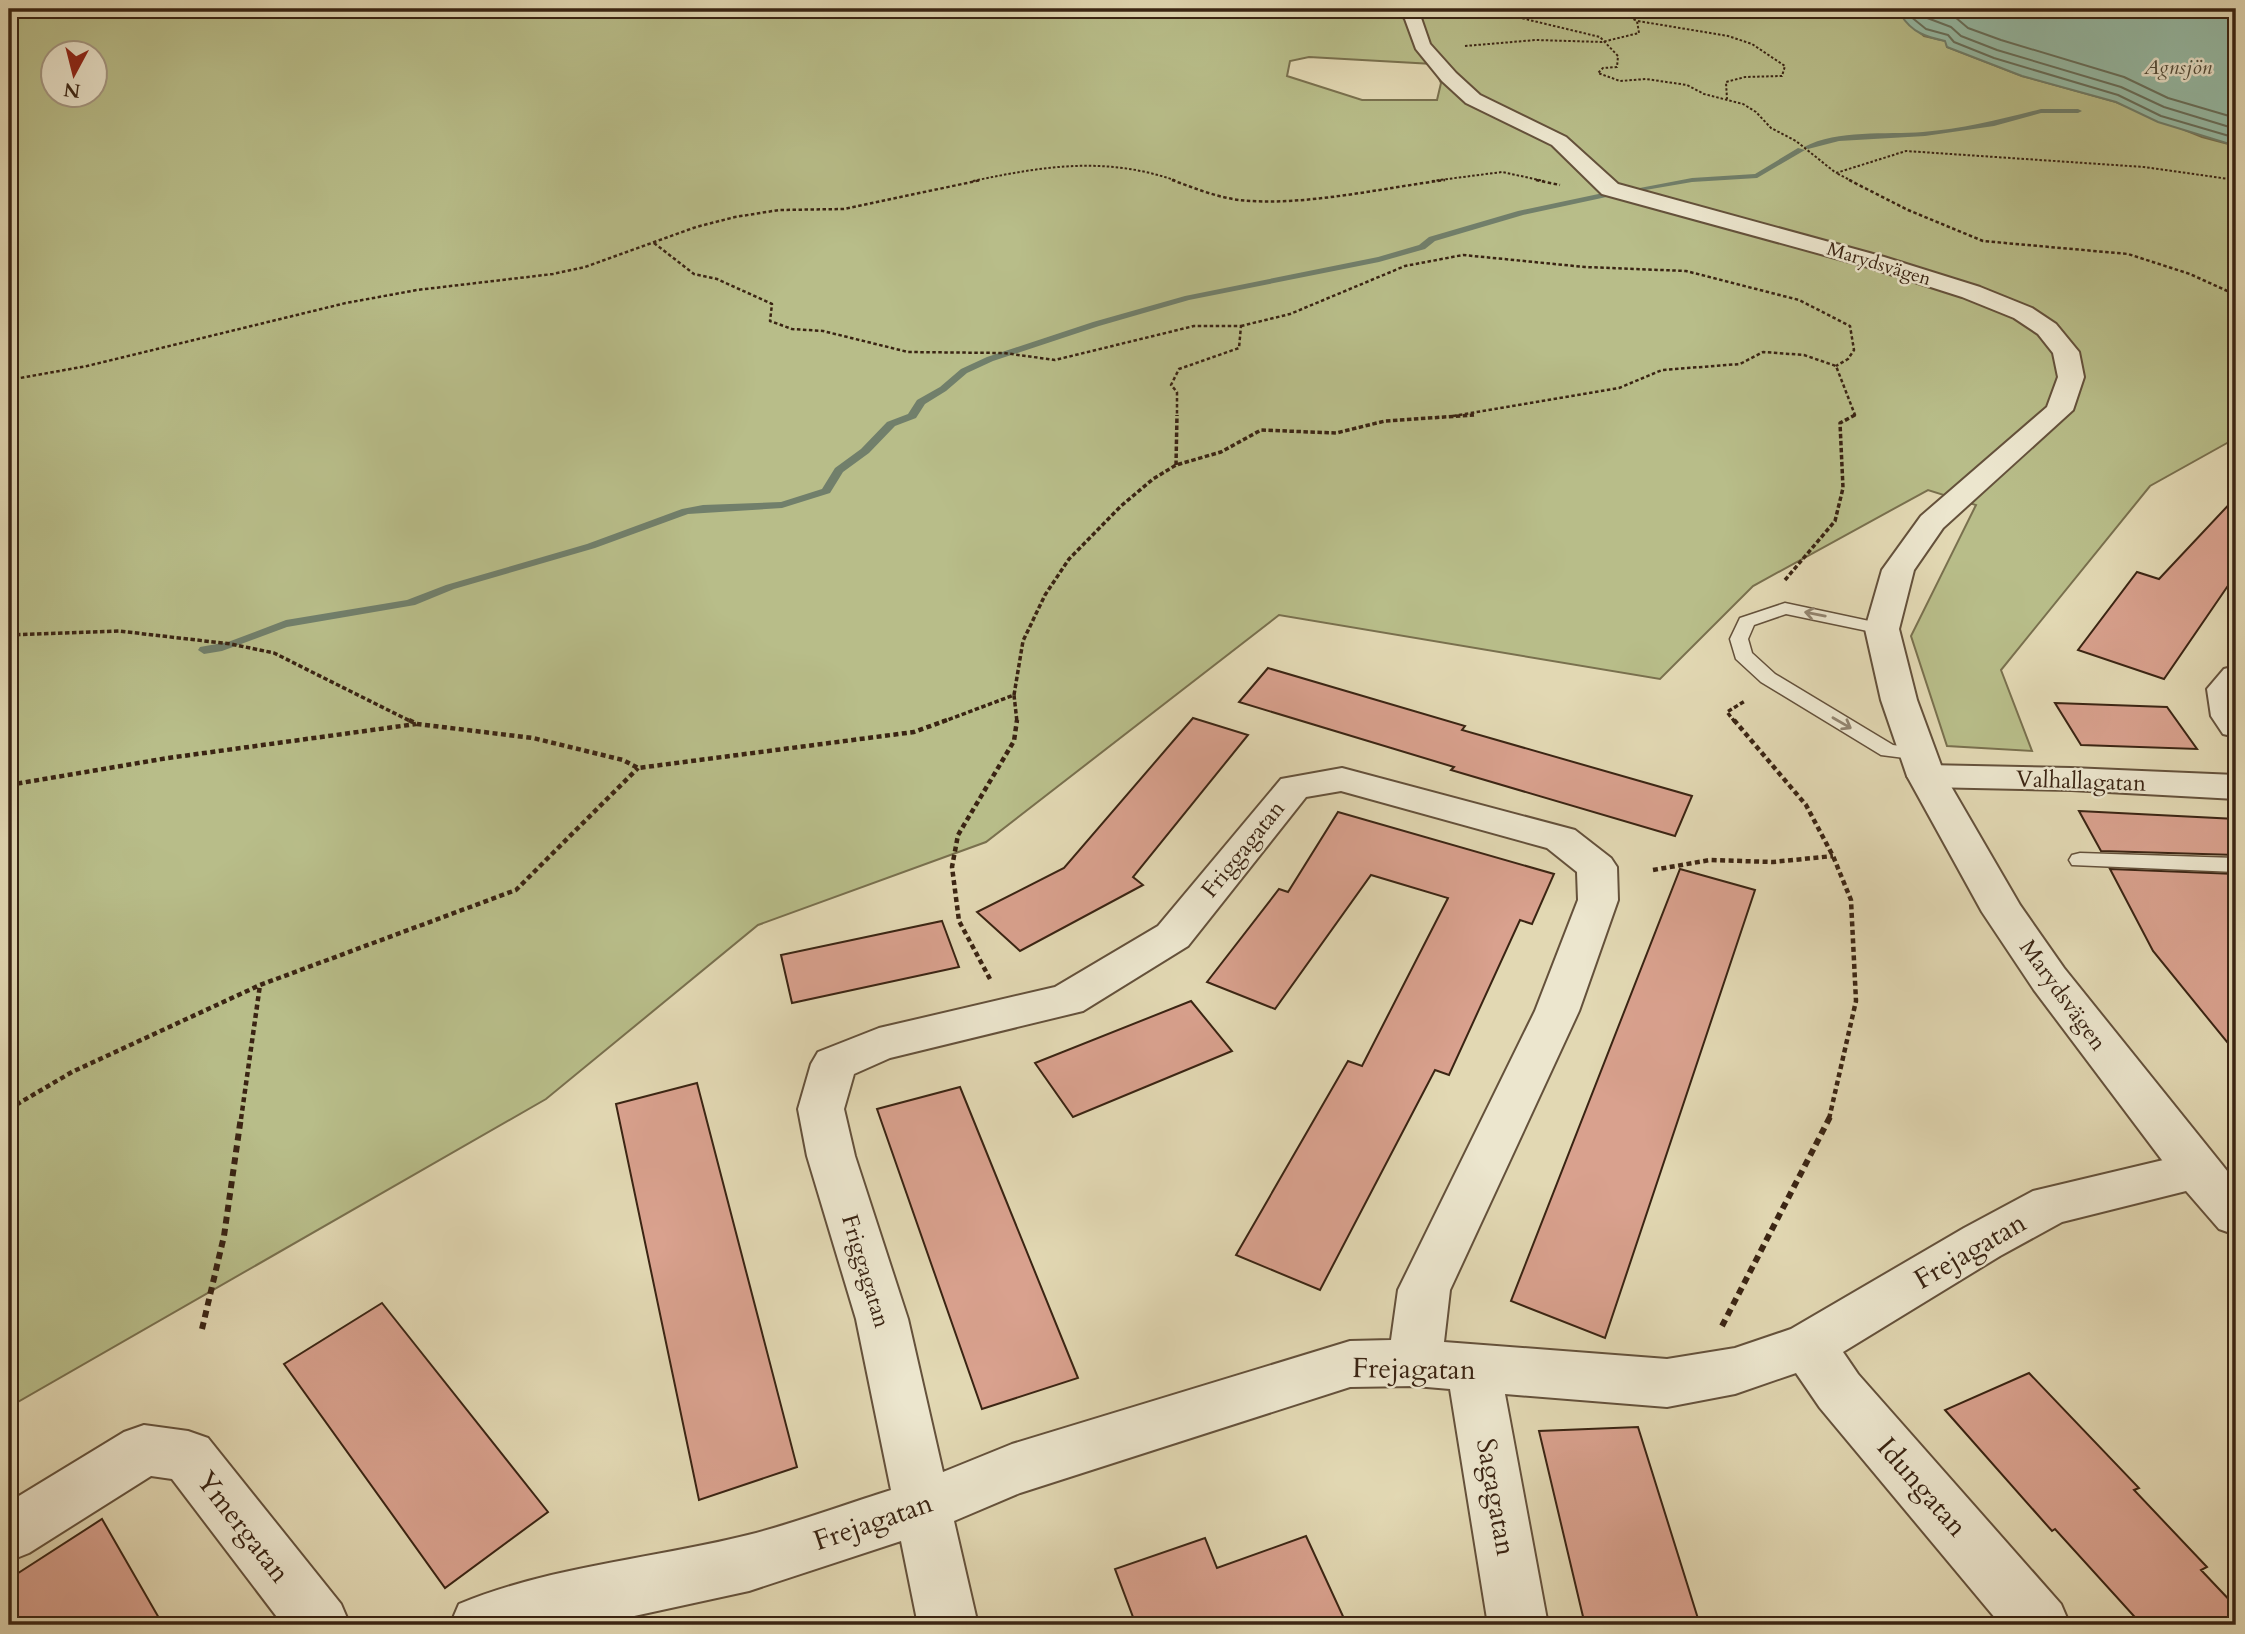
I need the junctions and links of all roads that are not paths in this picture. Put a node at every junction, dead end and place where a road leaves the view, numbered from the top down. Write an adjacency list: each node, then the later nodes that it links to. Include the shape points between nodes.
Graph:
1 (1406, 9): 2 (street, Marydsvägen, via 1422,46 1473,99 1559,141 1610,188 1971,292 2023,313 2047,329 2066,352 2071,377 2059,410 1932,522 1898,570)
2 (1882, 629): 5 (street, Marydsvägen, via 1899,700); 5 (lane, one-way to 5, via 1785,608 1746,622 1739,639 1743,654 1768,678 1888,751)
3 (2236, 677): 4 (street, via 2225,689 2229,716)
4 (2236, 726)
5 (1923, 765): 6 (street, Valhallagatan, via 2071,779); 9 (street, Marydsvägen, via 2003,912)
6 (2236, 787)
7 (2080, 860): 8 (lane)
8 (2236, 865)
9 (2197, 1171): 10 (street, Marydsvägen); 11 (street, Frejagatan, via 2050,1205)
10 (2236, 1215)
11 (1808, 1346): 13 (street, Frejagatan, via 1735,1371 1667,1383); 21 (street, Idungatan, via 1839,1391)
12 (1415, 1363): 13 (street, Frejagatan); 14 (street, Frejagatan, via 1350,1364 1012,1470); 14 (street, Friggagatan, via 1424,1290 1558,1011 1598,900 1597,867 1561,839 1342,779 1294,787 1173,936 1068,1000 879,1045 834,1064 821,1109 831,1156 882,1319)
13 (1474, 1369): 20 (street, Sagagatan)
14 (923, 1507): 16 (street, Frejagatan, via 749,1563); 19 (street)
15 (9, 1534): 17 (street, Ymergatan, via 144,1450 188,1456)
16 (531, 1617): 18 (street, Frejagatan)
17 (320, 1625)
18 (480, 1625)
19 (948, 1625)
20 (1518, 1625)
21 (2040, 1625)

